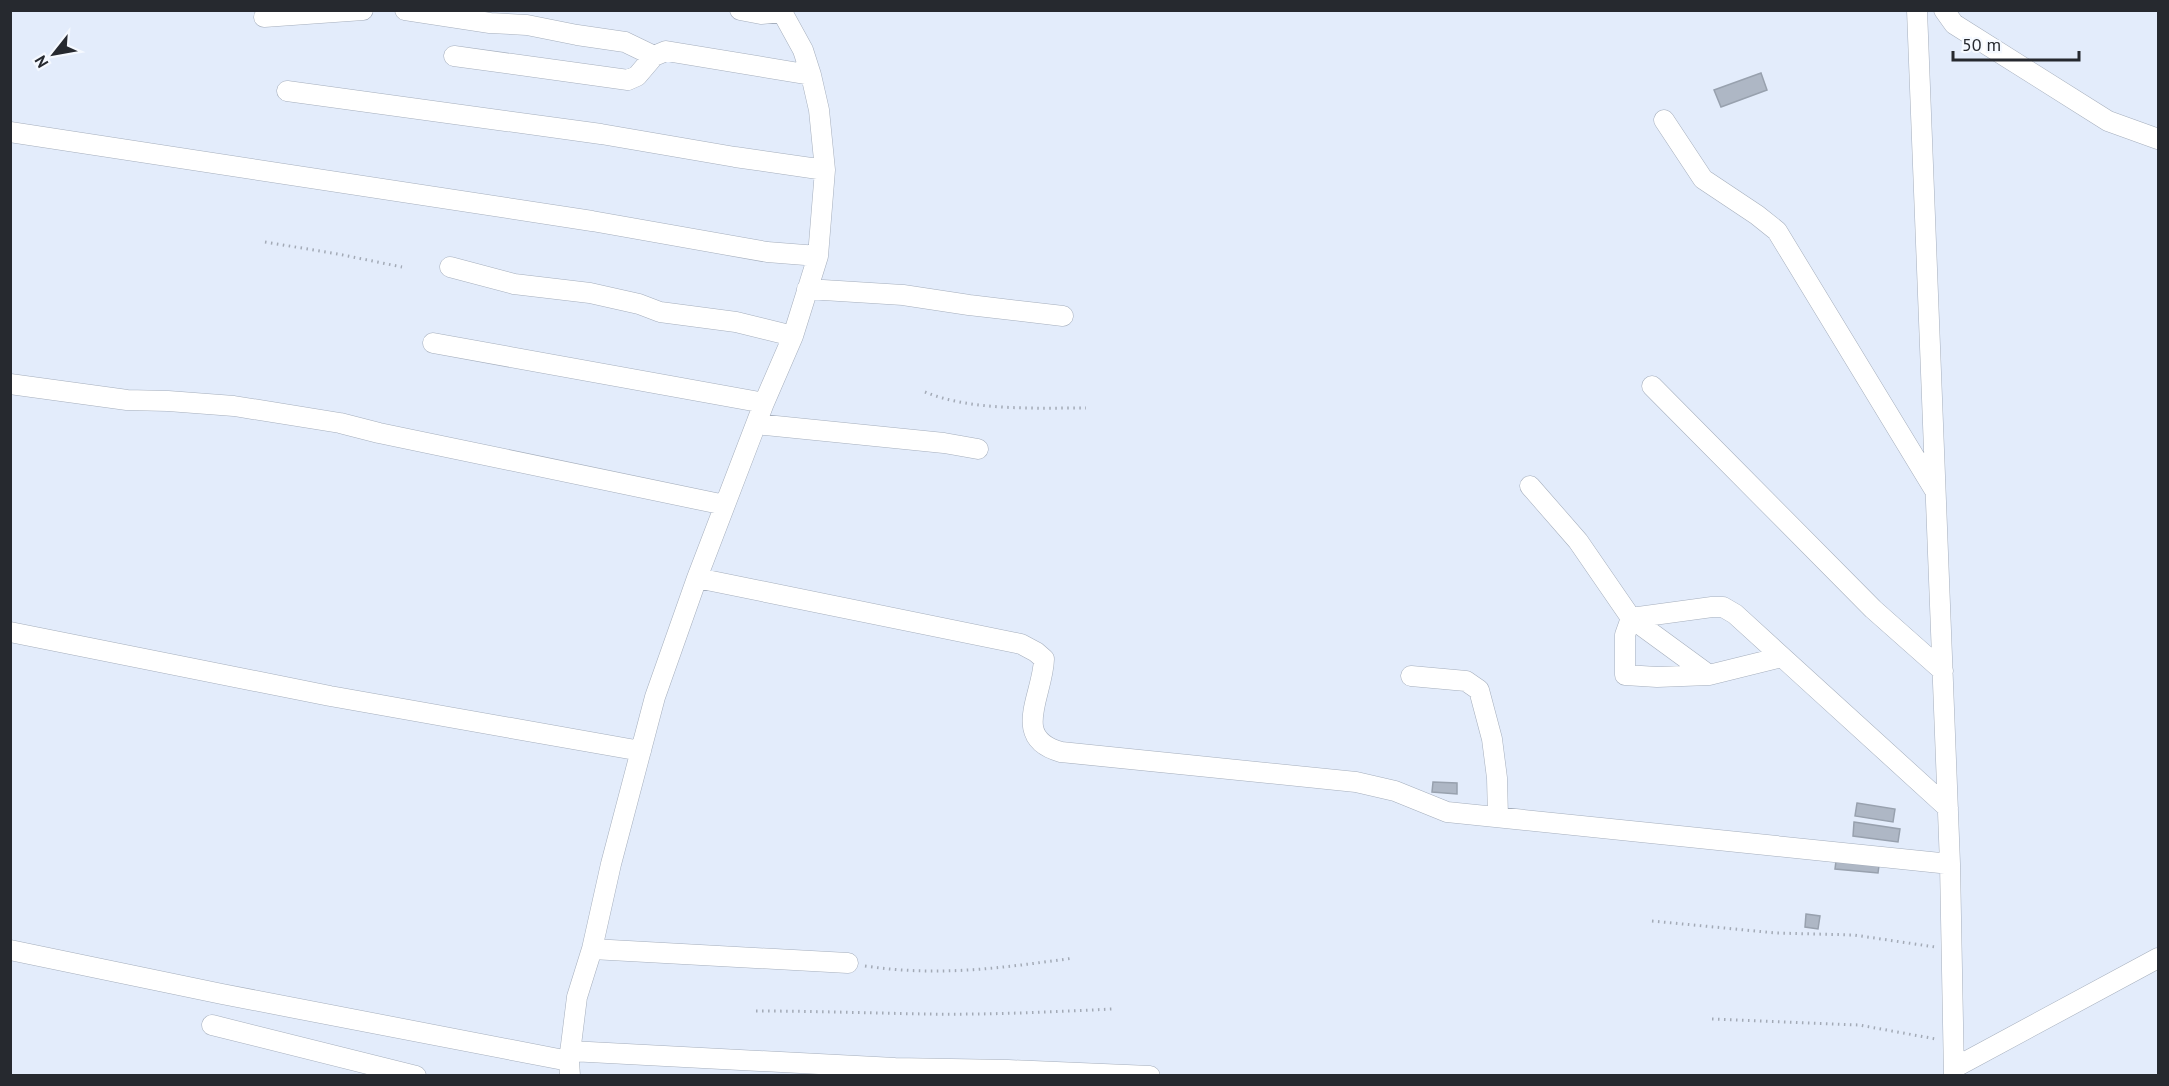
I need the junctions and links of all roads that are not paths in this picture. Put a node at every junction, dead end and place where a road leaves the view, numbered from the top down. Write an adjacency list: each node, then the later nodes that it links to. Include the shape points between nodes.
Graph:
1 (363, 10): 7 (street)
2 (405, 10): 9 (street, via 625,42)
3 (740, 10): 6 (street, via 761,14)
4 (1917, 10): 28 (street)
5 (1944, 10): 14 (street, via 1954,24 2108,121)
6 (782, 11): 10 (street)
7 (264, 17)
8 (454, 56): 9 (street, via 628,80 637,76)
9 (654, 56): 10 (street, via 666,51)
10 (812, 75): 15 (street)
11 (287, 91): 15 (street, via 601,134)
12 (1664, 120): 28 (street, via 1703,179 1777,231)
13 (10, 132): 16 (street, via 592,221 767,252)
14 (2158, 139)
15 (825, 170): 16 (street)
16 (818, 256): 18 (street)
17 (450, 267): 20 (street, via 514,284 590,293 660,312 736,322)
18 (807, 289): 19 (street, via 903,295); 20 (street)
19 (1064, 316)
20 (793, 336): 24 (street)
21 (433, 343): 24 (street)
22 (10, 384): 29 (street, via 127,400 234,406 340,423)
23 (1652, 386): 34 (street, via 1873,609)
24 (764, 403): 25 (street)
25 (756, 424): 26 (street); 29 (street)
26 (978, 449)
27 (1530, 486): 31 (street, via 1578,541)
28 (1936, 491): 34 (street)
29 (725, 505): 30 (street)
30 (697, 578): 37 (street, via 655,698); 39 (street, via 1021,644 1044,659 1032,726 1035,738 1060,752 1356,782 1395,791 1447,812)
31 (1631, 618): 33 (street, via 1723,607 1736,614); 35 (street); 35 (street, via 1625,635 1625,675)
32 (10, 632): 37 (street, via 330,696)
33 (1782, 657): 35 (street); 38 (street)
34 (1943, 671): 38 (street)
35 (1709, 675)
36 (1411, 676): 39 (street, via 1466,681 1479,690 1492,739)
37 (641, 751): 41 (street)
38 (1948, 808): 40 (street)
39 (1498, 818): 40 (street)
40 (1950, 864): 47 (street)
41 (592, 949): 44 (street); 46 (street, via 577,997)
42 (10, 950): 46 (street)
43 (2158, 958): 47 (street)
44 (848, 963)
45 (212, 1025): 48 (street)
46 (570, 1063): 49 (street)
47 (1954, 1072)
48 (416, 1076)
49 (1150, 1076)

